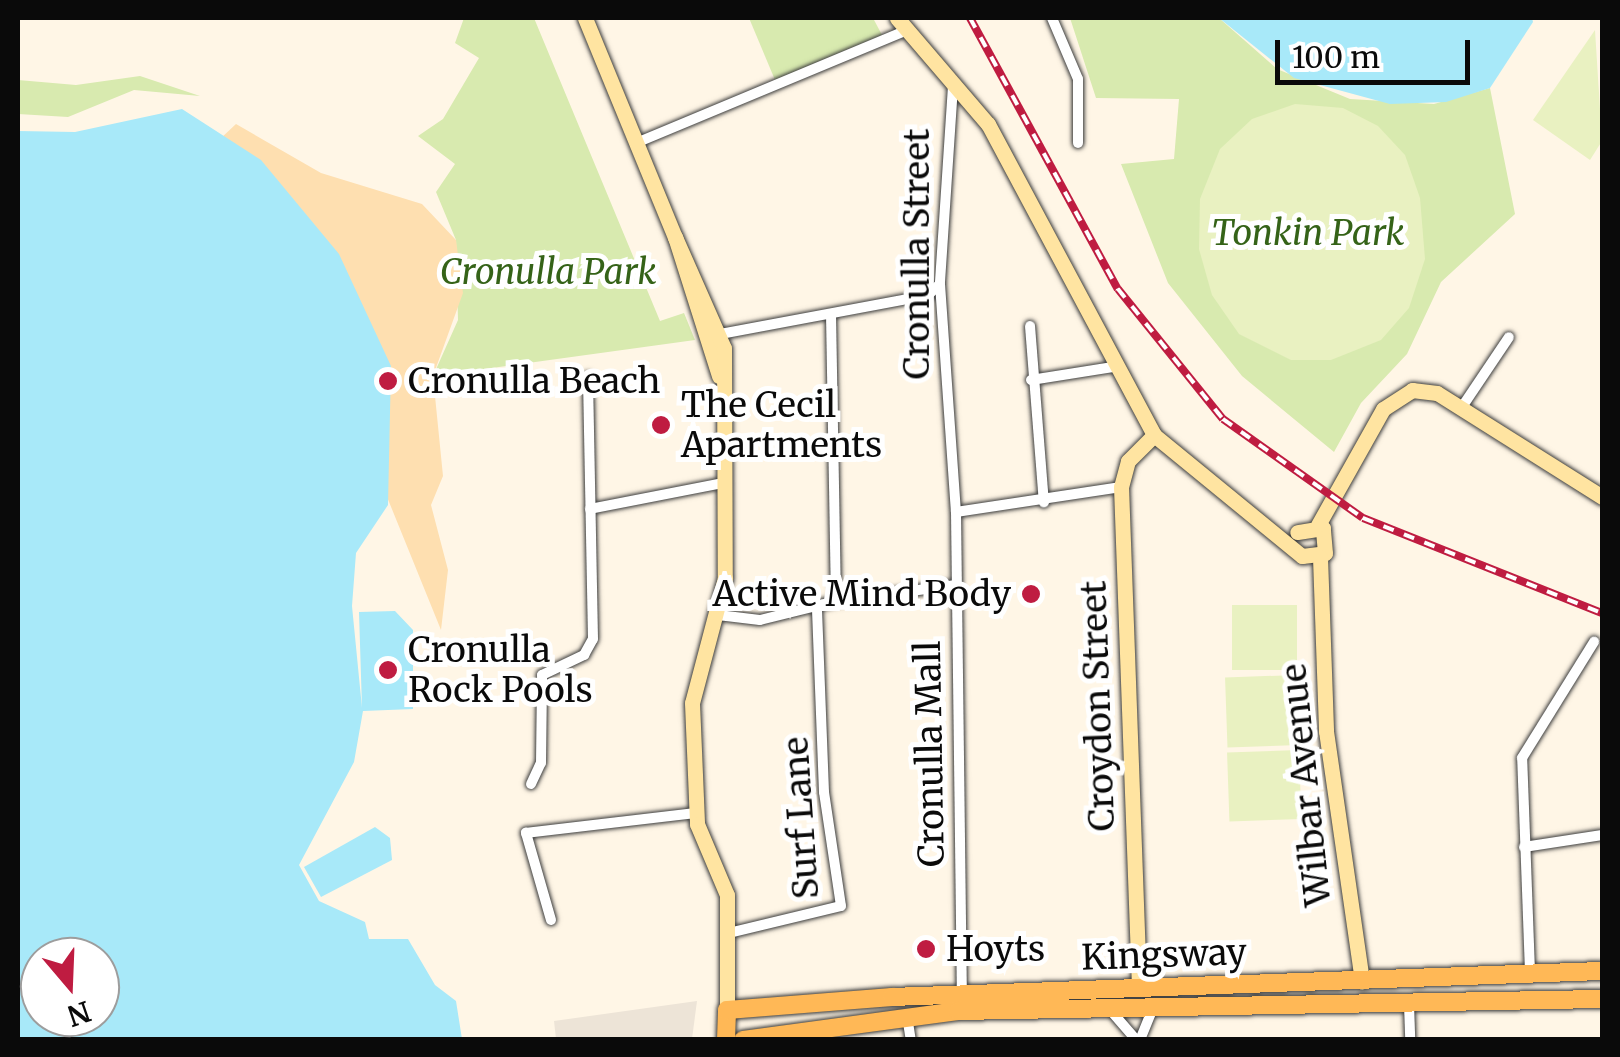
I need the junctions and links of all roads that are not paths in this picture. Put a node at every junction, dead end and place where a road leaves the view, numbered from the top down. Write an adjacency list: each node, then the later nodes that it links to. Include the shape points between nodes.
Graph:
1 (585, 18): 5 (street)
2 (1052, 18): 6 (street, via 1078,79)
3 (902, 24): 4 (street, Cronulla Street); 5 (street)
4 (953, 85): 7 (street, Cronulla Street); 12 (street, via 988,124)
5 (636, 143): 10 (street)
6 (1078, 144)
7 (940, 284): 8 (street, via 928,295); 22 (street, Cronulla Street)
8 (831, 314): 10 (street); 27 (street)
9 (1030, 326): 14 (street)
10 (715, 335): 17 (street)
11 (1509, 337): 15 (street)
12 (1114, 367): 14 (street); 16 (street)
13 (588, 377): 21 (street)
14 (1031, 380): 20 (street)
15 (1462, 406): 19 (street); 23 (street, via 1429,390 1390,401)
16 (1154, 435): 18 (street, via 1128,462); 24 (street, via 1268,528)
17 (722, 483): 21 (street); 29 (street)
18 (1121, 487): 20 (street); 40 (street, Croydon Street)
19 (1602, 496)
20 (1044, 502): 22 (street)
21 (590, 509): 31 (street, via 593,639 584,655 545,667 541,764)
22 (956, 512): 26 (street, Cronulla Mall)
23 (1318, 526): 24 (street); 25 (street, Wilbar Avenue, via 1329,538)
24 (1296, 539): 25 (street)
25 (1320, 557): 39 (street, Wilbar Avenue, via 1326,731)
26 (956, 585): 27 (street); 41 (street, Cronulla Mall)
27 (836, 601): 28 (street)
28 (818, 612): 29 (street); 36 (street, Surf Lane, via 824,792 840,909)
29 (718, 615): 32 (street, via 693,687)
30 (1594, 642): 34 (street, via 1522,758)
31 (532, 784)
32 (695, 814): 35 (street, via 526,833); 36 (street, via 726,886)
33 (1602, 835): 34 (street)
34 (1524, 848): 38 (street)
35 (551, 920)
36 (730, 933): 49 (street)
37 (1602, 971): 38 (main road, Kingsway)
38 (1530, 972): 39 (main road, Kingsway); 43 (main road)
39 (1362, 982): 40 (main road, Kingsway); 45 (main road, Wilbar Avenue)
40 (1139, 987): 41 (main road, Kingsway); 47 (main road); 48 (main road)
41 (962, 995): 46 (main road, Kingsway)
42 (1602, 999): 43 (main road, Kingsway)
43 (1530, 1000): 44 (main road, Kingsway)
44 (1410, 1004): 45 (main road, Kingsway); 58 (street)
45 (1364, 1006): 48 (main road, Kingsway)
46 (774, 1008): 49 (main road, Kingsway); 53 (main road, via 768,1026)
47 (1068, 1009): 51 (main road, Kingsway); 52 (main road, Kingsway)
48 (1202, 1009): 50 (main road, Kingsway)
49 (727, 1010): 54 (main road)
50 (1152, 1011): 51 (main road, Kingsway); 57 (street)
51 (1112, 1012): 57 (street)
52 (907, 1014): 53 (main road, Kingsway); 56 (street)
53 (791, 1032): 55 (main road, Kingsway)
54 (726, 1040)
55 (743, 1040)
56 (911, 1040)
57 (1138, 1040)
58 (1410, 1040)

